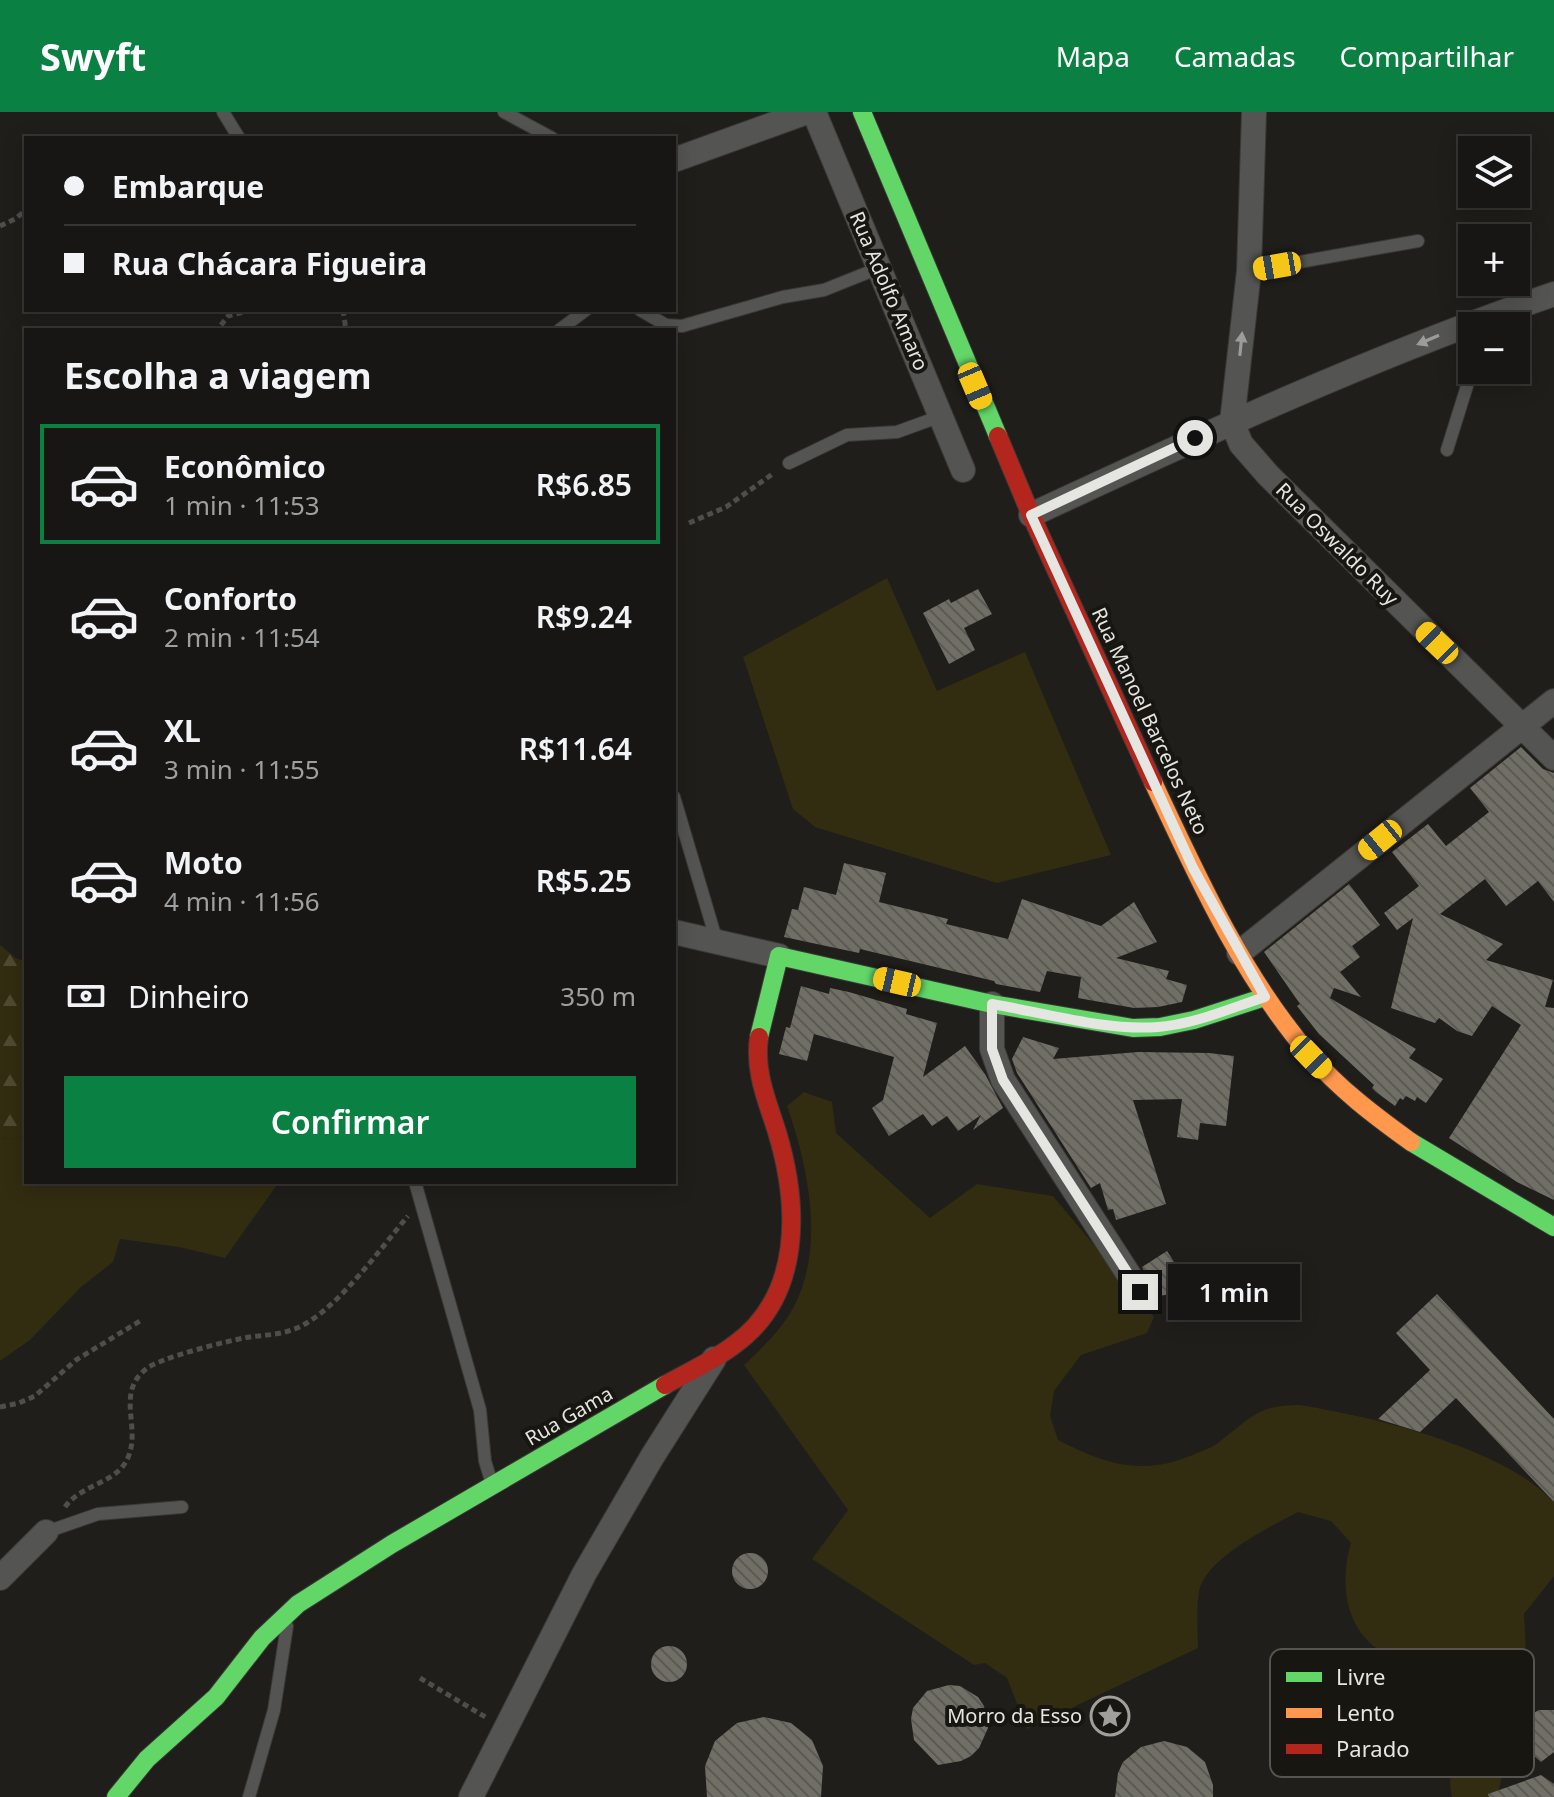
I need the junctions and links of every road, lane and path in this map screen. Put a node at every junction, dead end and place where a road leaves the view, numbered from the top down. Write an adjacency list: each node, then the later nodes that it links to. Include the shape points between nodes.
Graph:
1 (223, 112): 7 (lane)
2 (504, 112): 8 (lane)
3 (807, 112): 9 (street)
4 (814, 112): 13 (street, Rua Adolfo Amaro)
5 (862, 112): 31 (street, Rua Manoel Barcelos Neto)
6 (1254, 112): 14 (street)
7 (238, 136)
8 (548, 136)
9 (676, 159)
10 (24, 212): 11 (path)
11 (0, 226)
12 (1418, 241): 14 (lane)
13 (879, 268): 18 (lane, via 824,290 682,326 666,325); 24 (street, Rua Adolfo Amaro)
14 (1249, 271): 25 (street, one-way to 14)
15 (1554, 294): 19 (street)
16 (244, 312): 21 (path, via 228,316)
17 (583, 312): 22 (lane)
18 (643, 312)
19 (1501, 312)
20 (1458, 327): 25 (street, one-way to 25)
21 (219, 328)
22 (562, 328)
23 (1467, 384): 27 (lane)
24 (941, 416): 28 (lane, via 897,432 847,435); 30 (street, Rua Adolfo Amaro)
25 (1232, 422): 26 (street); 29 (street, Rua Oswaldo Ruy)
26 (1195, 438): 29 (street, via 1235,447); 31 (street)
27 (1447, 450)
28 (789, 463): 32 (path, via 726,507)
29 (1258, 464): 34 (street, Rua Oswaldo Ruy)
30 (963, 470)
31 (1031, 515): 39 (street, Rua Manoel Barcelos Neto, via 1193,868)
32 (689, 523)
33 (1554, 701): 34 (street)
34 (1522, 727): 35 (street, Rua Oswaldo Ruy); 39 (street)
35 (1554, 758)
36 (676, 804): 38 (lane)
37 (676, 932): 38 (street)
38 (717, 942): 40 (street)
39 (1239, 953): 41 (street, Rua Manoel Barcelos Neto)
40 (779, 956): 42 (street); 48 (street, Rua Gama, via 756,1060 786,1170 789,1267 764,1319)
41 (1265, 997): 42 (street, via 1194,1020 1133,1028); 45 (street, Rua Manoel Barcelos Neto, via 1311,1057 1363,1107 1417,1146)
42 (992, 1004): 46 (street, via 992,1049 1003,1080)
43 (416, 1184): 44 (lane)
44 (422, 1200): 50 (lane, via 480,1410); 52 (path, via 330,1306 303,1326 234,1340 148,1367 131,1391 132,1443 125,1464 107,1480 76,1494)
45 (1554, 1227)
46 (1140, 1292)
47 (140, 1321): 49 (path, via 76,1360 35,1396)
48 (715, 1357): 50 (street, Rua Gama); 56 (street, via 584,1574)
49 (0, 1407)
50 (493, 1486): 54 (street, Rua Gama)
51 (182, 1507): 52 (lane, via 98,1514)
52 (46, 1532): 53 (street)
53 (0, 1578)
54 (290, 1611): 57 (street, Rua Gama, via 216,1697 147,1759); 58 (lane, via 272,1721)
55 (420, 1678): 56 (path)
56 (505, 1729): 59 (street)
57 (116, 1797)
58 (249, 1797)
59 (471, 1797)

